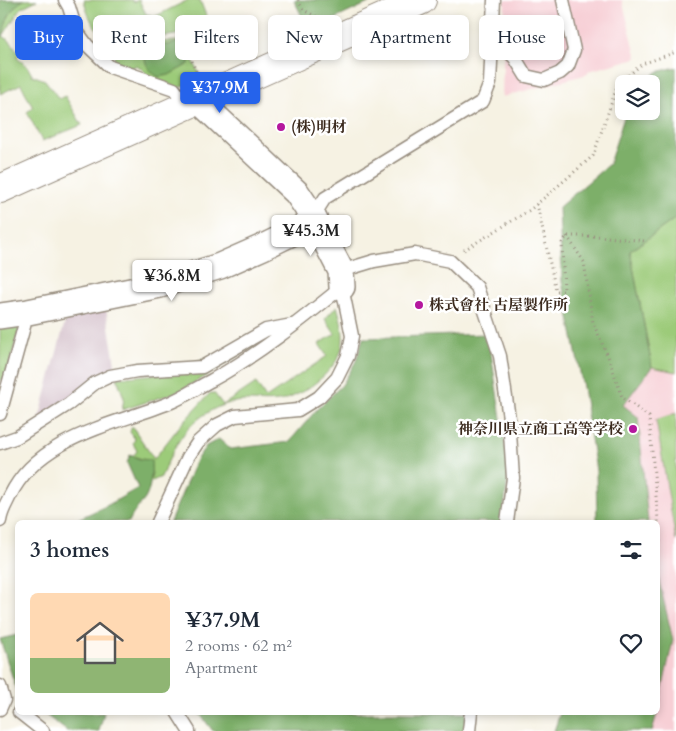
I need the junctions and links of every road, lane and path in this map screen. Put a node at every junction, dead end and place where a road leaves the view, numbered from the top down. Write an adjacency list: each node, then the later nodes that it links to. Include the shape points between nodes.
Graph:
1 (65, 0): 11 (lane, via 76,30 110,67 174,89)
2 (298, 0): 6 (path, via 303,10 316,18)
3 (422, 0): 11 (street)
4 (494, 0): 7 (lane)
5 (562, 0): 10 (lane, via 574,50 568,66 544,80 526,76)
6 (325, 14)
7 (493, 15)
8 (676, 52): 13 (path, via 642,64 618,84 593,156)
9 (491, 60): 14 (lane, via 490,83 483,101 325,198)
10 (516, 60)
11 (192, 103): 12 (street); 14 (street, via 297,193)
12 (0, 189)
13 (537, 203): 15 (path, via 556,291 564,291 562,243); 17 (path)
14 (312, 217): 18 (street); 19 (street, via 302,228 220,266 160,285)
15 (568, 236): 16 (path); 26 (path, via 584,262 592,323 622,397 650,417)
16 (645, 241)
17 (450, 261): 18 (lane, via 415,254 374,261); 25 (lane, via 477,287 500,356 510,418 512,469)
18 (341, 279): 21 (lane); 24 (lane, via 352,336 348,356 337,378 319,397 298,410 235,416 216,425 188,457)
19 (28, 312): 20 (street); 22 (lane)
20 (0, 316)
21 (296, 324): 23 (lane, via 266,330 202,367 110,376 24,432); 27 (lane, via 214,378 170,402 82,433 36,460 14,486)
22 (0, 414)
23 (0, 443)
24 (159, 520)
25 (508, 520)
26 (658, 520)
27 (0, 521)
28 (0, 686): 29 (lane)
29 (2, 704): 30 (lane)
30 (15, 710)
31 (22, 715): 34 (lane)
32 (179, 715): 35 (lane)
33 (471, 715): 36 (lane)
34 (43, 731)
35 (190, 731)
36 (469, 731)

